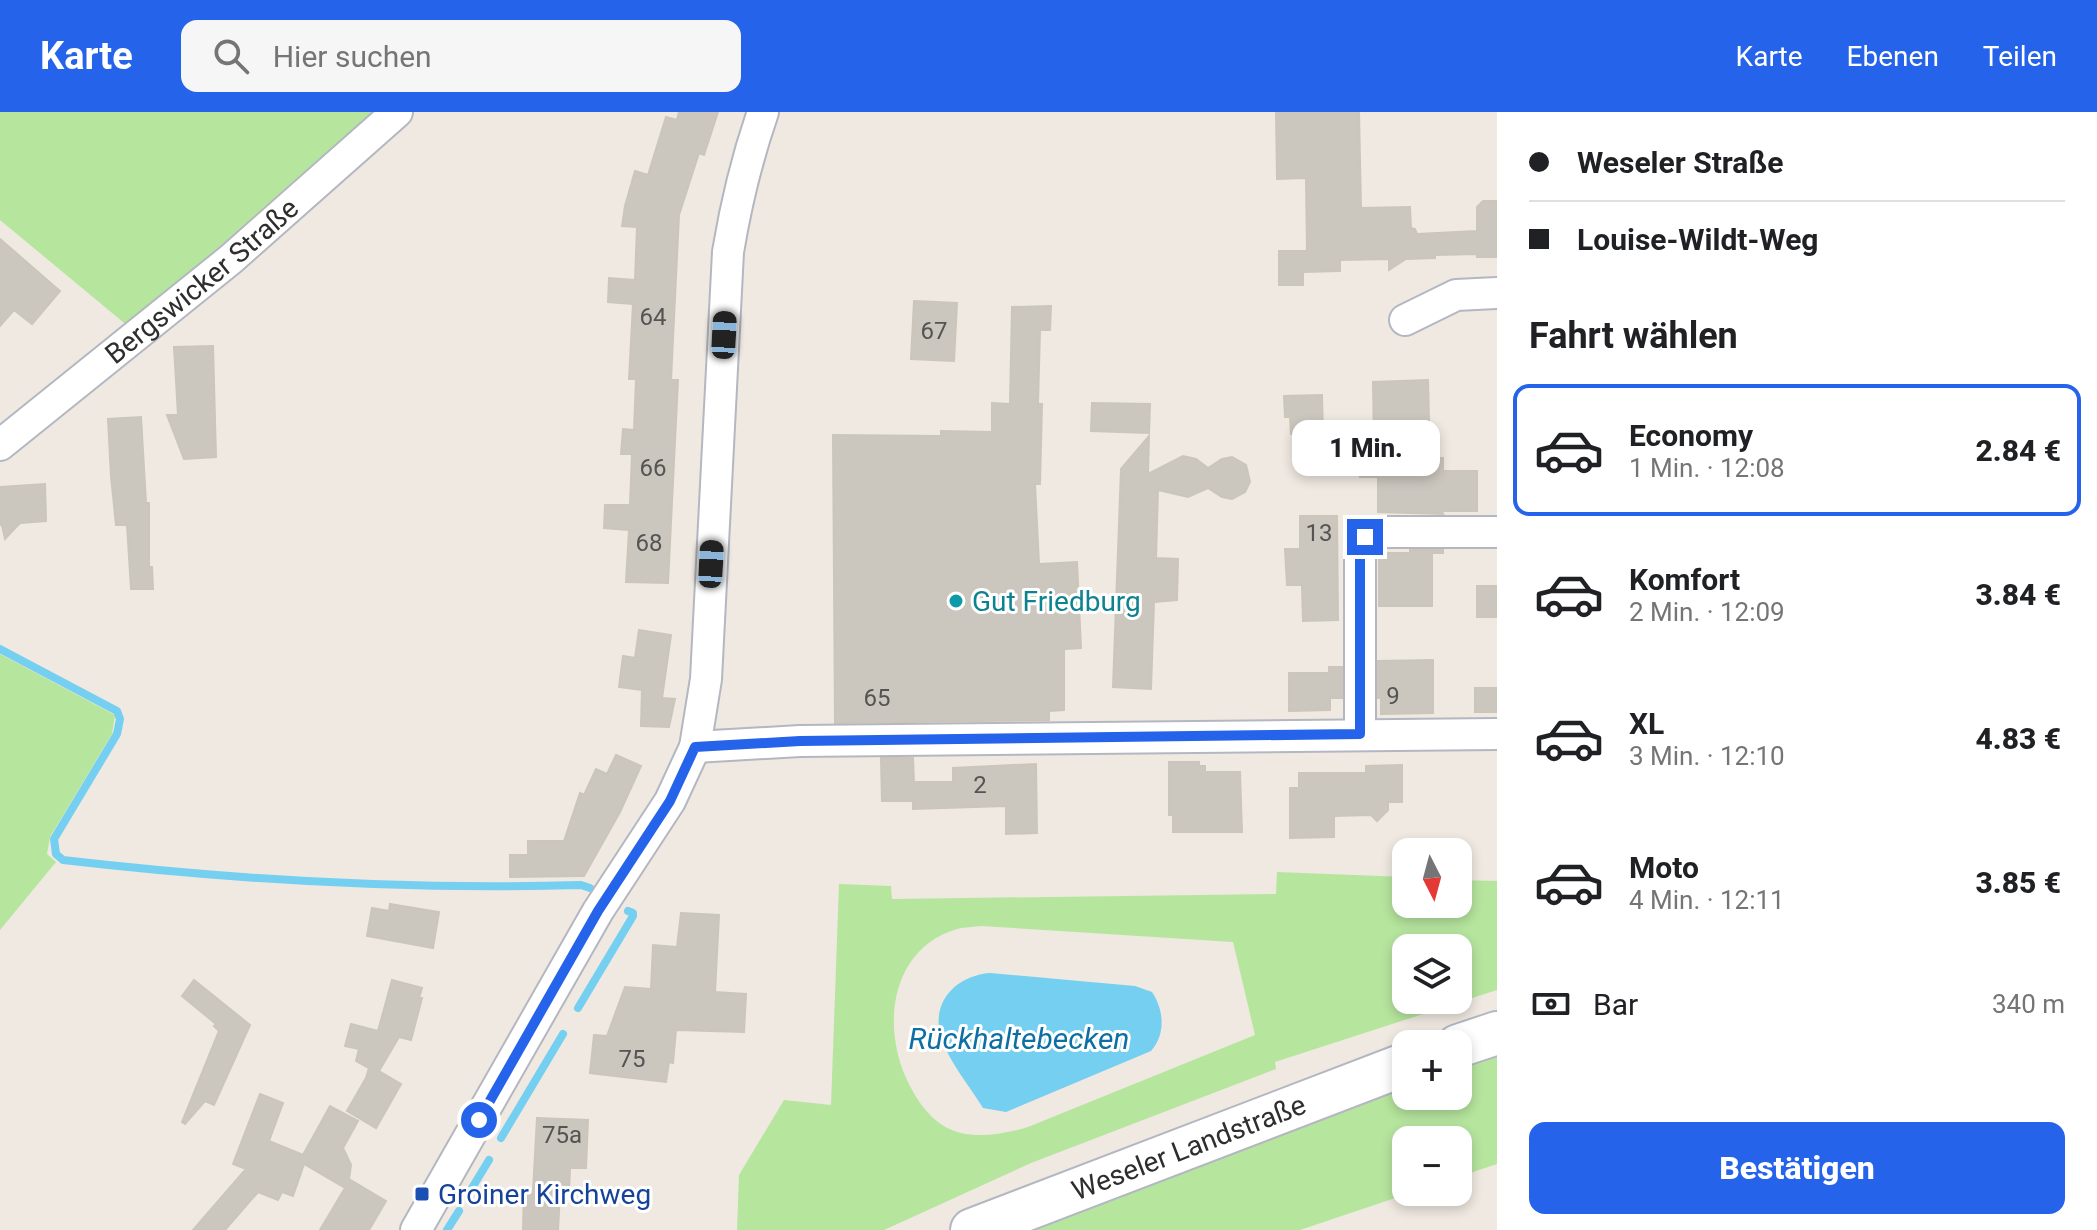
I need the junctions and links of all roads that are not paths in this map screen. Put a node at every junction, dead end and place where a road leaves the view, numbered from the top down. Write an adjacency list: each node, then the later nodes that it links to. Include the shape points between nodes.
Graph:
1 (397, 112): 5 (street, Bergswicker Straße, via 231,259)
2 (763, 112): 9 (street, via 728,252 706,679)
3 (1497, 293): 4 (street, via 1456,295)
4 (1405, 320)
5 (0, 445)
6 (1497, 532): 7 (street, via 1382,532 1365,537 1360,555)
7 (1360, 734): 8 (street); 9 (street, via 816,740)
8 (1497, 734)
9 (695, 747): 13 (street, via 670,801 598,911)
10 (1497, 1033): 11 (main road)
11 (1472, 1041)
12 (1392, 1069): 14 (main road, Weseler Landstraße)
13 (416, 1230)
14 (972, 1230)

